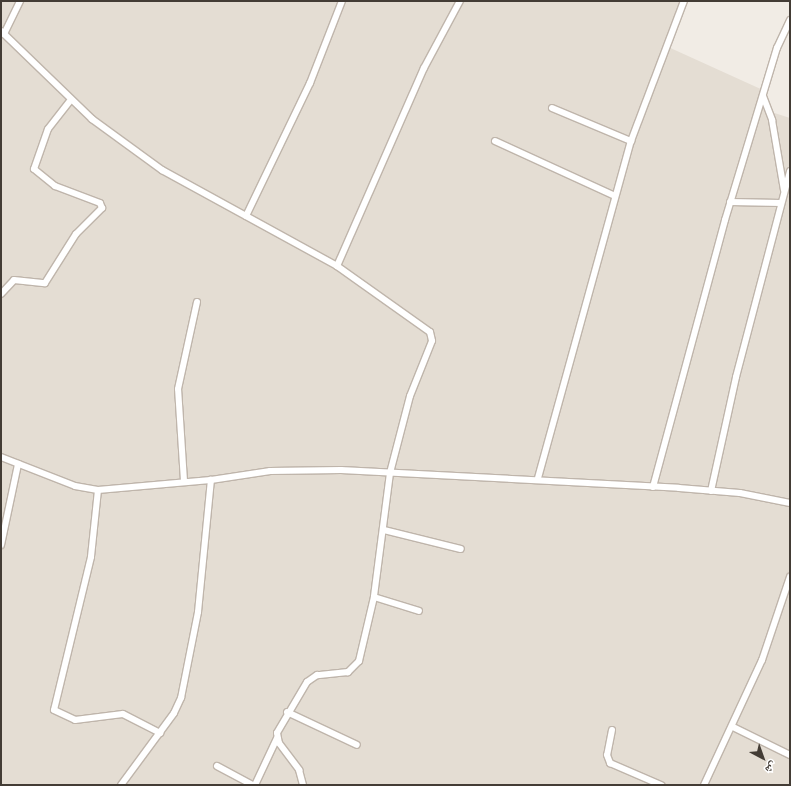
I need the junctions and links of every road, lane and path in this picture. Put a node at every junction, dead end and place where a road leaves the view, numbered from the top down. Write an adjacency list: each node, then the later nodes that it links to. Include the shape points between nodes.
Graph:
1 (20, 1): 6 (street)
2 (342, 1): 17 (street, via 310,83)
3 (460, 1): 18 (street, via 424,68)
4 (682, 1): 11 (street)
5 (790, 20): 7 (street)
6 (3, 32): 8 (street)
7 (762, 96): 13 (street, via 772,120); 15 (street)
8 (71, 100): 17 (street, via 162,170); 19 (street, via 48,129 34,169 55,186 100,204 102,208 76,234 45,283 14,280)
9 (552, 108): 11 (street)
10 (495, 141): 14 (street)
11 (631, 141): 14 (street)
12 (790, 171): 13 (street)
13 (784, 192): 16 (street)
14 (615, 196): 24 (street)
15 (730, 202): 16 (street); 27 (street)
16 (781, 203): 29 (street, via 736,377)
17 (246, 216): 18 (street)
18 (337, 266): 23 (street, via 425,326 432,337 410,396)
19 (1, 294)
20 (197, 302): 26 (street, via 178,389)
21 (1, 457): 22 (street)
22 (18, 464): 28 (street, via 75,486); 32 (street)
23 (390, 473): 24 (street); 25 (street, via 294,469); 31 (street)
24 (538, 478): 27 (street)
25 (212, 480): 26 (street); 40 (street, via 207,548 187,673 179,704)
26 (184, 481): 28 (street)
27 (653, 487): 29 (street)
28 (98, 490): 40 (street, via 91,556 54,710 75,720 123,714)
29 (711, 491): 30 (street)
30 (790, 503)
31 (384, 530): 33 (street); 35 (street)
32 (1, 545)
33 (461, 549)
34 (790, 577): 38 (street, via 762,660)
35 (374, 597): 36 (street); 37 (street, via 367,636 356,666 348,672 312,677)
36 (419, 610)
37 (287, 712): 41 (street); 42 (street)
38 (733, 727): 43 (street); 49 (street)
39 (612, 730): 48 (street, via 606,755 610,763)
40 (160, 733): 45 (street)
41 (277, 738): 46 (street); 47 (street, via 299,770)
42 (357, 745)
43 (790, 755)
44 (217, 766): 46 (street)
45 (121, 785)
46 (254, 785)
47 (303, 785)
48 (661, 785)
49 (704, 785)

